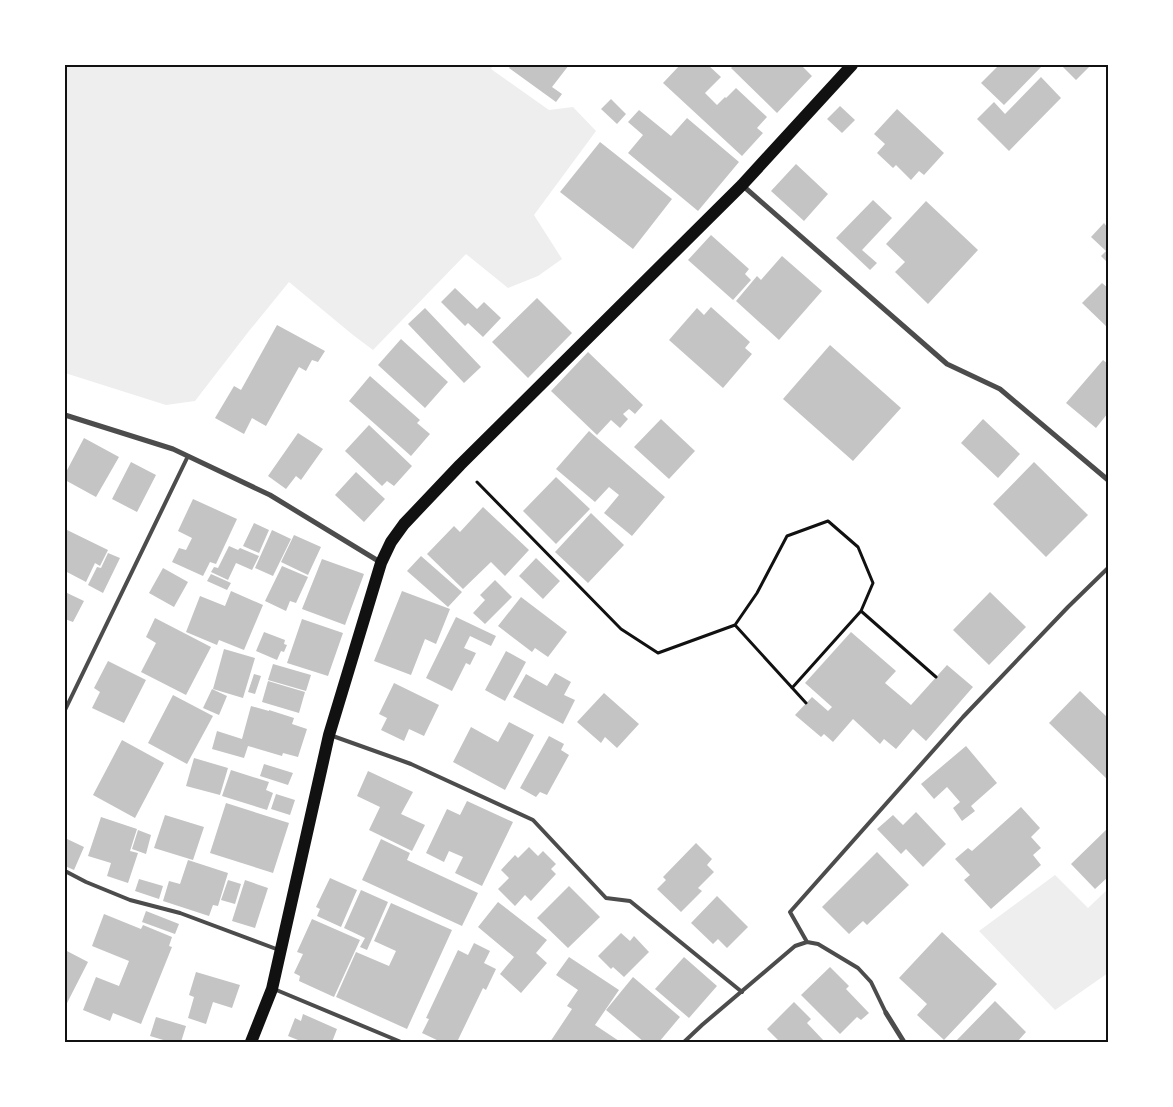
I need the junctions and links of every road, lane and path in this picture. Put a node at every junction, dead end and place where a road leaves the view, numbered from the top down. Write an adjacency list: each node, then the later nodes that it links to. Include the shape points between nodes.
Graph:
1 (852, 65): 2 (main road)
2 (742, 185): 5 (main road); 6 (street, via 947,364 1000,389)
3 (65, 415): 4 (street, via 173,448)
4 (188, 456): 7 (street, via 270,495); 14 (lane)
5 (460, 465): 7 (main road, via 404,524); 10 (path, via 621,629 658,653)
6 (1108, 480)
7 (381, 563): 15 (main road)
8 (1108, 568): 17 (lane, via 963,717 790,912)
9 (861, 611): 10 (path, via 873,583 858,547 828,521 787,536 757,593); 11 (path); 12 (path)
10 (735, 625): 12 (path)
11 (936, 678)
12 (792, 688): 13 (path)
13 (806, 703)
14 (65, 710)
15 (329, 735): 18 (main road); 20 (lane, via 411,764 533,820 606,898 630,901)
16 (65, 871): 18 (lane, via 130,900 180,913)
17 (807, 942): 20 (lane, via 795,946); 21 (lane, via 818,944 858,968 871,982)
18 (281, 951): 19 (main road)
19 (272, 988): 22 (main road); 23 (lane)
20 (742, 992): 24 (lane)
21 (886, 1014): 25 (street)
22 (251, 1042)
23 (401, 1042)
24 (684, 1042)
25 (904, 1042)

